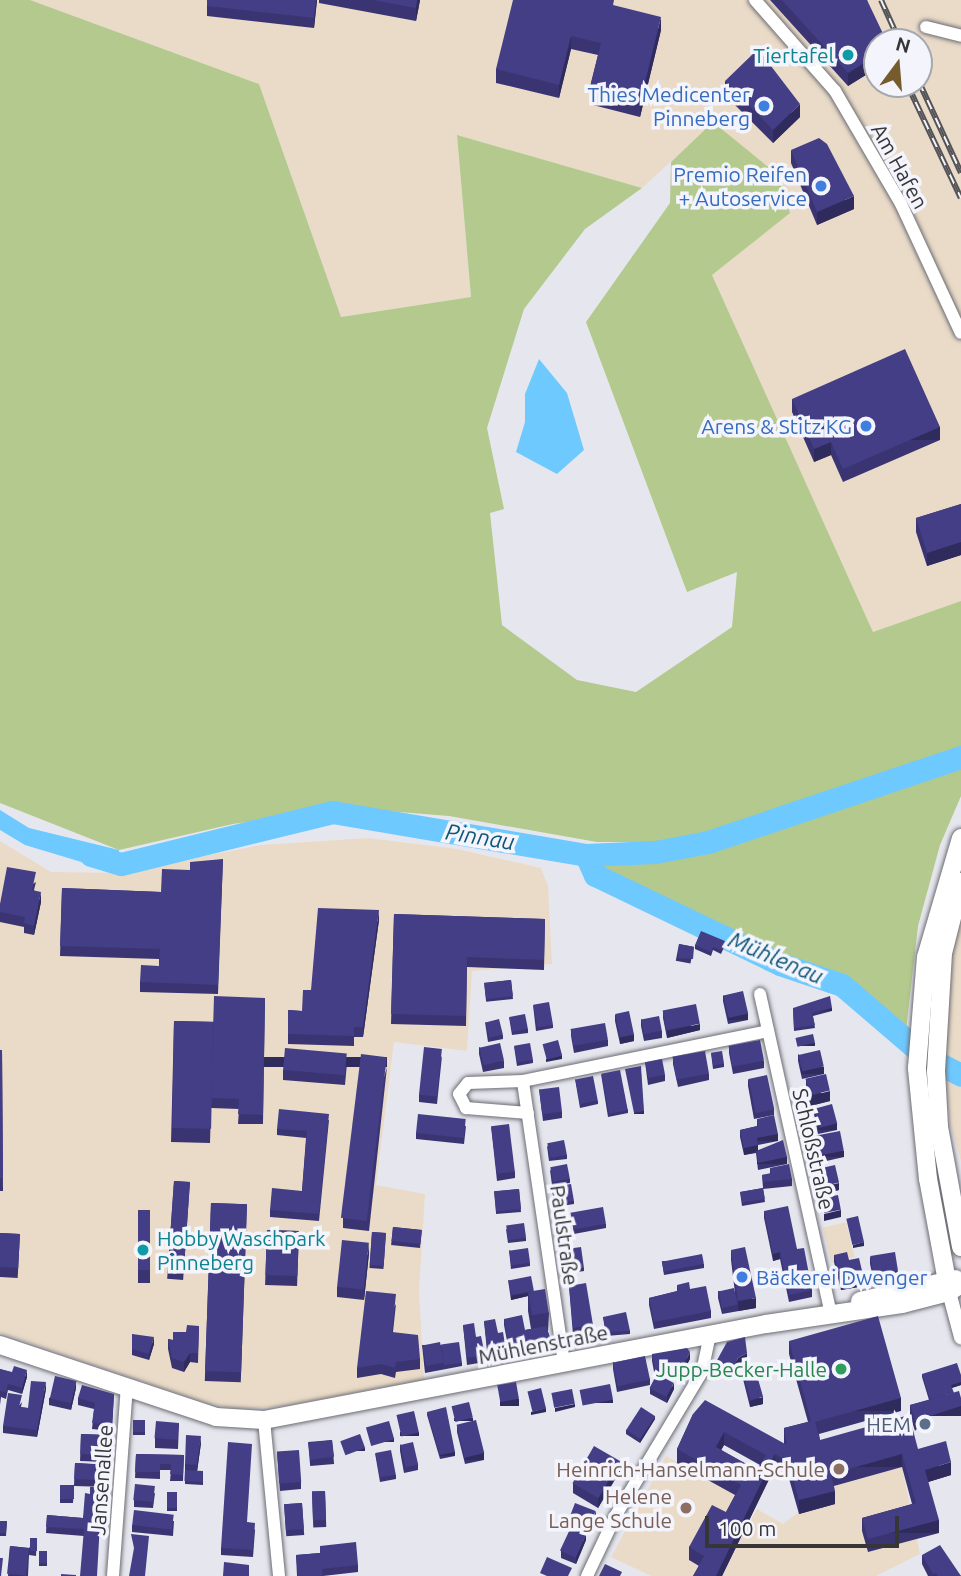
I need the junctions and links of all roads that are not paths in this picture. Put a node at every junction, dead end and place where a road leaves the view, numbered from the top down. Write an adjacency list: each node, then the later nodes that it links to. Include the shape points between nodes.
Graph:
1 (755, 0): 4 (street, Am Hafen, via 835,91 901,204)
2 (926, 27): 3 (street)
3 (961, 36)
4 (961, 333)
5 (961, 838): 12 (main road, via 926,957 918,1090)
6 (961, 882): 11 (main road, via 943,953 936,1013 941,1139)
7 (760, 994): 8 (street, Schloßstraße)
8 (768, 1031): 9 (street); 13 (street, Schloßstraße)
9 (523, 1081): 10 (street, Paulstraße); 10 (street, via 468,1083 461,1086 460,1101 466,1108)
10 (528, 1113): 17 (street, Paulstraße)
11 (961, 1247)
12 (954, 1284): 13 (main road, Mühlenstraße); 15 (street)
13 (831, 1313): 14 (main road, Mühlenstraße)
14 (710, 1335): 17 (main road, Mühlenstraße); 22 (street, via 702,1372 616,1515)
15 (961, 1337)
16 (0, 1345): 18 (main road, Mühlenstraße)
17 (564, 1363): 19 (main road, Mühlenstraße)
18 (127, 1387): 19 (main road, Mühlenstraße, via 216,1417); 20 (street, Jansenallee)
19 (264, 1420): 21 (street)
20 (113, 1576)
21 (279, 1576)
22 (587, 1576)

